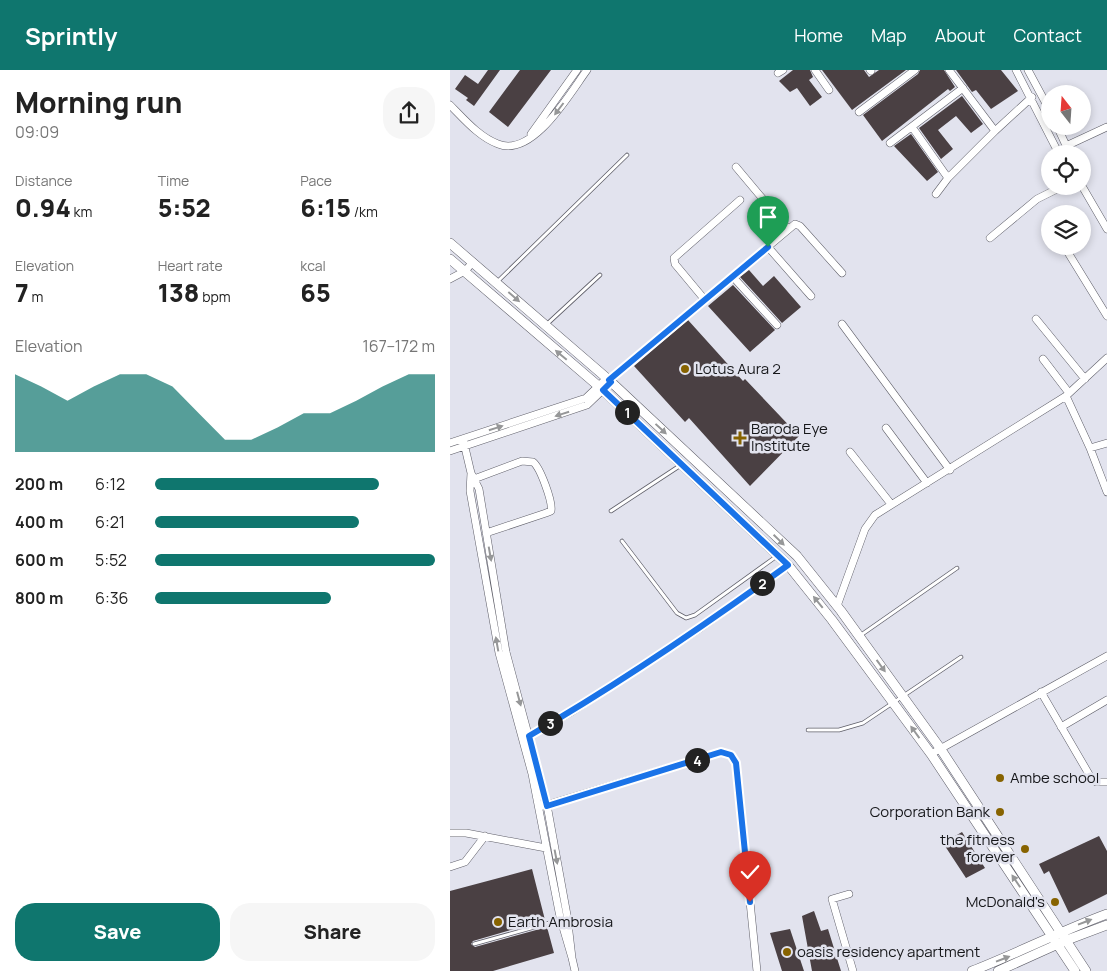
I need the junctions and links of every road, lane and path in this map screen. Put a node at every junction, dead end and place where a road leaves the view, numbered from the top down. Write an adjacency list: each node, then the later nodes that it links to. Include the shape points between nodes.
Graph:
1 (577, 70): 17 (street)
2 (587, 70): 17 (street, one-way to 17, via 548,122)
3 (815, 70): 9 (street)
4 (915, 70): 13 (street)
5 (949, 70): 8 (street)
6 (1016, 70): 11 (street)
7 (1028, 70): 10 (street)
8 (962, 88): 14 (street); 16 (street)
9 (829, 90)
10 (1041, 94)
11 (1032, 97): 16 (street); 19 (street)
12 (450, 105): 17 (street, via 499,145)
13 (859, 112)
14 (912, 127): 18 (street); 23 (street)
15 (1107, 127): 20 (street)
16 (995, 131): 23 (street)
17 (525, 143)
18 (890, 143)
19 (1055, 145)
20 (1068, 145)
21 (627, 155): 41 (lane)
22 (736, 167): 28 (street)
23 (948, 178): 24 (street)
24 (936, 194)
25 (1045, 195): 30 (street)
26 (1087, 195): 29 (street)
27 (740, 200): 43 (street, via 674,258 675,264)
28 (788, 229): 32 (street); 37 (street, via 795,224 800,226)
29 (1107, 229)
30 (990, 238)
31 (450, 243): 35 (main road)
32 (768, 247): 39 (street); 42 (street)
33 (1070, 255): 44 (street)
34 (450, 259): 36 (main road)
35 (473, 262): 36 (street); 41 (main road)
36 (464, 271): 40 (street); 53 (main road, one-way to 36)
37 (842, 273)
38 (600, 275): 47 (lane)
39 (733, 277): 43 (street); 48 (street)
40 (450, 279)
41 (497, 283): 47 (main road, one-way to 47)
42 (810, 296)
43 (705, 300): 52 (street)
44 (1107, 316)
45 (1036, 319): 51 (street)
46 (842, 324): 63 (street)
47 (546, 325): 52 (main road)
48 (778, 325)
49 (1107, 358): 51 (street)
50 (1043, 359): 54 (street)
51 (1085, 379): 54 (street)
52 (609, 380): 53 (street); 74 (main road, one-way to 74, via 796,556)
53 (601, 388): 56 (street, via 586,398); 62 (main road)
54 (1067, 394): 59 (street); 63 (street)
55 (886, 428): 65 (street)
56 (464, 442): 57 (street); 60 (street); 64 (street)
57 (450, 443)
58 (1107, 443): 59 (street)
59 (1090, 448): 66 (street)
60 (450, 451)
61 (850, 452): 67 (street)
62 (682, 464): 68 (lane); 71 (main road)
63 (950, 470): 65 (street)
64 (473, 476): 69 (street, via 479,489); 69 (street, via 522,461 533,462 552,504 546,513); 84 (street, one-way to 64, via 499,653 470,491)
65 (927, 483): 67 (street)
66 (1107, 492)
67 (891, 504): 74 (street, via 875,515 865,529)
68 (611, 511)
69 (486, 532): 84 (street, one-way to 84, via 506,652)
70 (622, 541): 71 (lane, via 677,613 686,618)
71 (779, 556): 72 (main road)
72 (788, 565): 81 (main road, one-way to 72); 84 (street, via 700,629)
73 (957, 568): 75 (lane)
74 (837, 606): 75 (main road)
75 (859, 636): 79 (main road, one-way to 79)
76 (1107, 656): 78 (street)
77 (962, 657): 79 (lane)
78 (1041, 692): 82 (street); 85 (street)
79 (904, 698): 81 (lane); 85 (main road)
80 (1107, 700): 82 (street)
81 (894, 704): 83 (lane, via 855,726 839,730); 86 (main road, one-way to 81)
82 (1061, 727): 87 (street, via 1092,779)
83 (808, 730)
84 (526, 737): 88 (street); 89 (street)
85 (940, 748): 86 (street); 98 (main road)
86 (931, 754): 99 (main road, one-way to 86)
87 (1107, 782)
88 (547, 806): 89 (street); 102 (street, one-way to 102); 104 (street, via 721,752 731,755 736,763)
89 (538, 807): 92 (street)
90 (450, 832): 91 (street)
91 (485, 836): 92 (street); 93 (street, via 465,862)
92 (546, 848): 96 (street)
93 (450, 867)
94 (848, 894): 105 (street, via 832,899)
95 (1107, 914): 98 (main road, one-way to 95)
96 (560, 920): 101 (lane); 102 (street)
97 (1107, 925): 100 (main road)
98 (1062, 931): 99 (main road); 100 (main road)
99 (1055, 940): 100 (main road); 106 (main road, one-way to 99); 107 (main road); 108 (main road)
100 (1067, 940): 109 (main road)
101 (474, 944)
102 (572, 958): 103 (street)
103 (575, 971)
104 (756, 971)
105 (853, 971)
106 (972, 971)
107 (998, 971)
108 (1075, 971)
109 (1086, 971)

